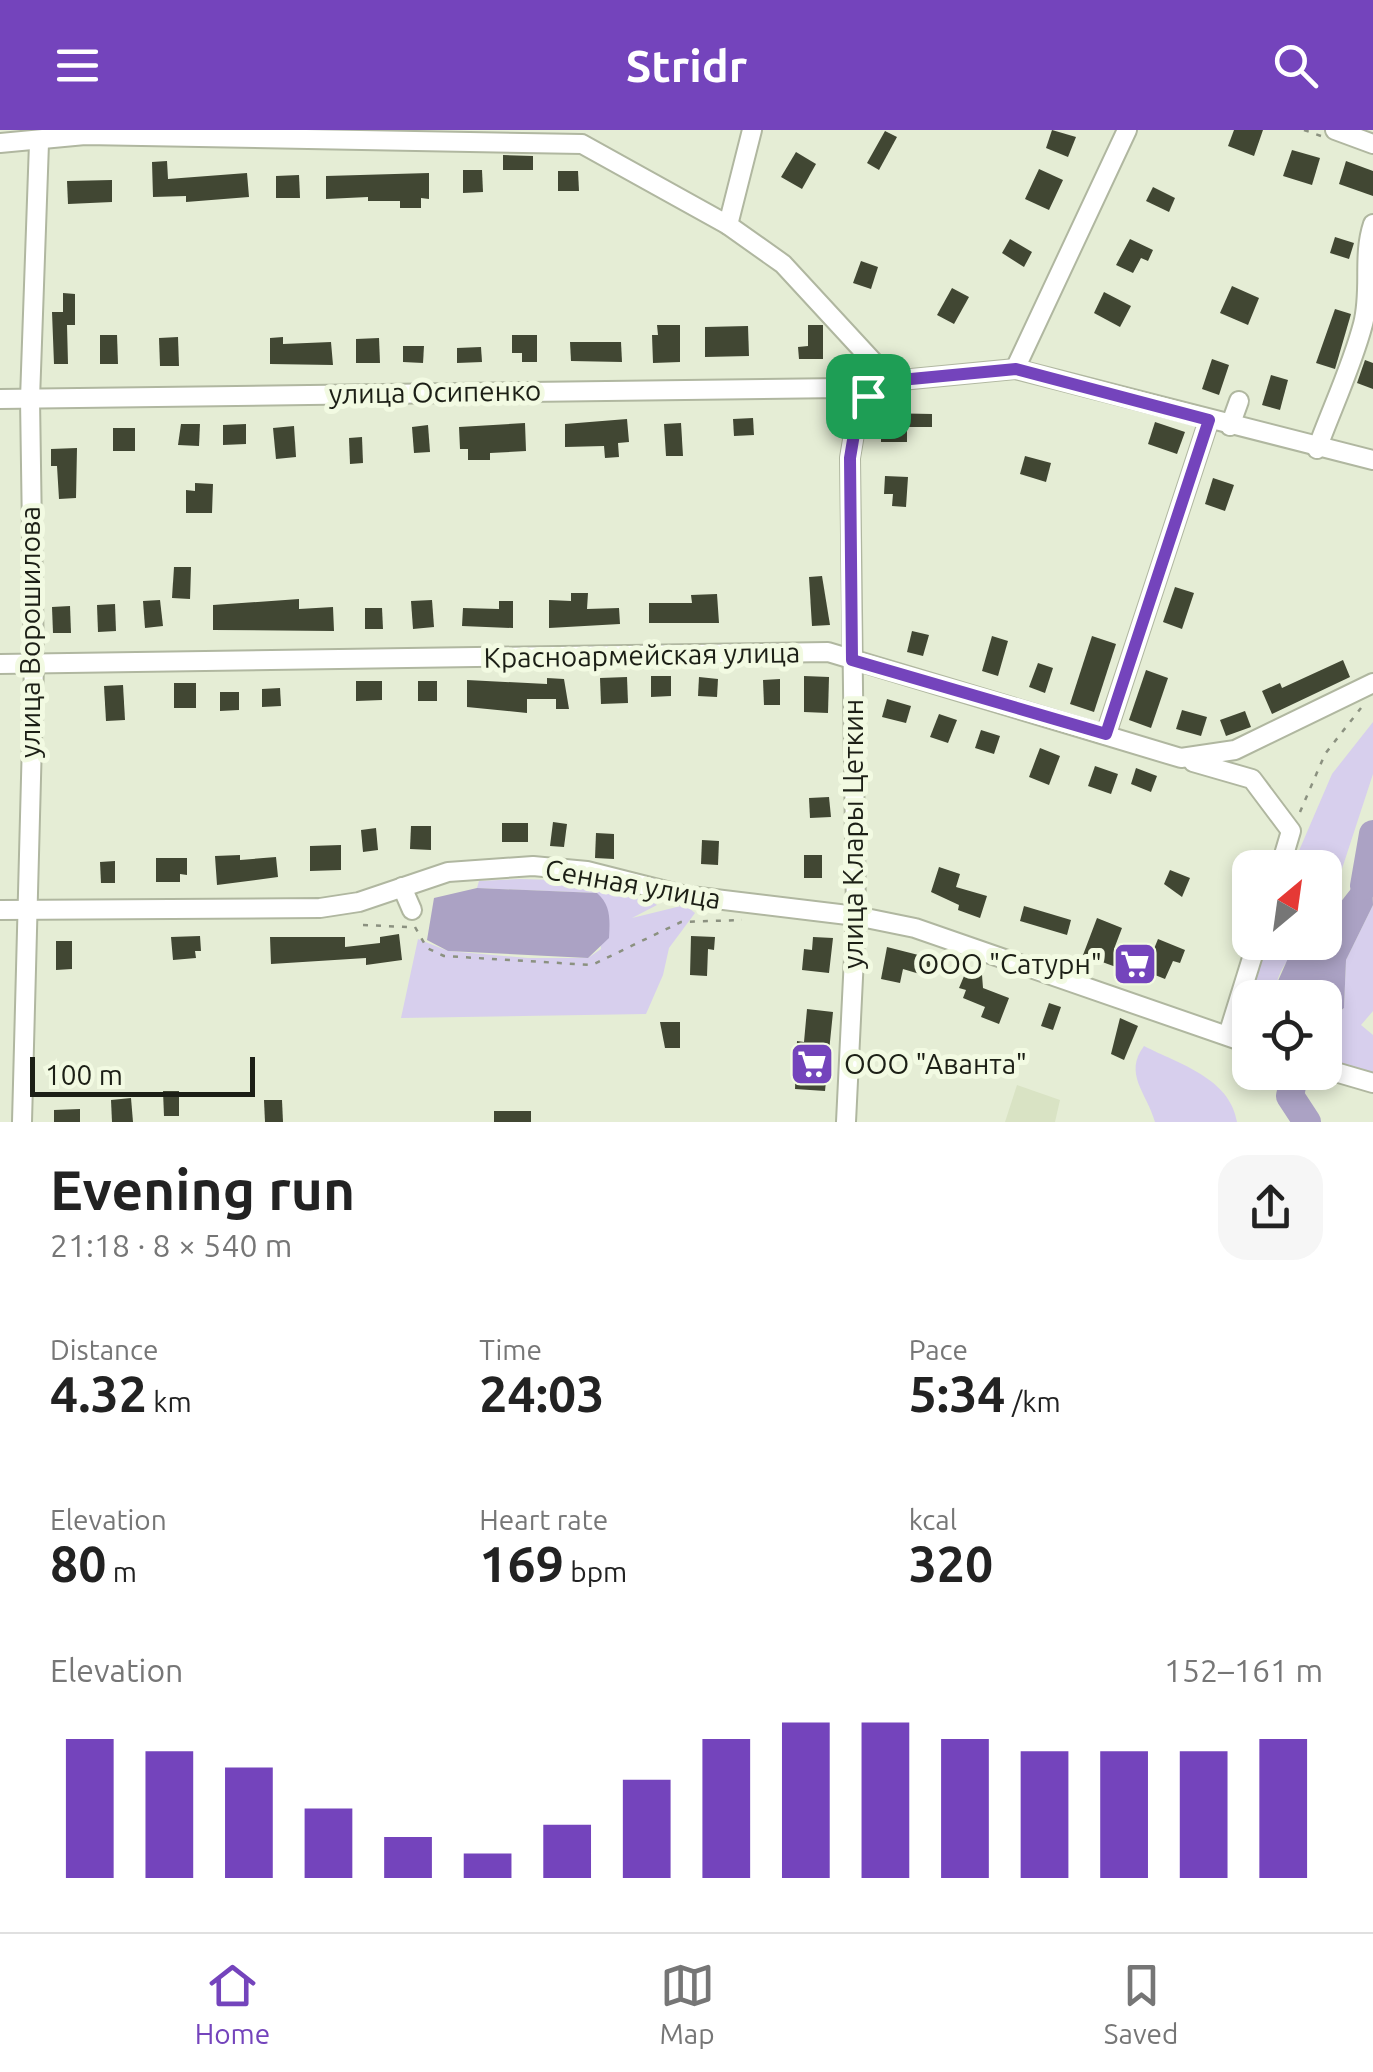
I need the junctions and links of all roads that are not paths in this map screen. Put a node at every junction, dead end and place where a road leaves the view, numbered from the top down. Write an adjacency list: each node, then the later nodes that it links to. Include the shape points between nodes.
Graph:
1 (752, 130): 9 (street)
2 (1127, 130): 10 (street)
3 (1336, 130): 7 (street)
4 (534, 135): 5 (street); 9 (street, via 582,144)
5 (47, 137): 6 (street); 14 (street, улица Ворошилова)
6 (0, 143)
7 (1373, 144)
8 (1373, 224): 18 (street, via 1365,249 1370,282 1363,324)
9 (728, 225): 11 (street, via 783,264)
10 (1016, 369): 11 (street); 16 (street)
11 (890, 381): 12 (street)
12 (868, 396): 14 (street, улица Осипенко, via 843,388); 20 (street, улица Клары Цеткин, via 850,458)
13 (0, 399): 14 (street, улица Осипенко)
14 (30, 399): 22 (street, улица Ворошилова)
15 (1239, 401): 17 (street)
16 (1209, 420): 17 (street); 24 (street)
17 (1230, 426): 18 (street)
18 (1317, 449): 19 (street)
19 (1373, 460)
20 (852, 660): 22 (street, Красноармейская улица, via 828,652); 24 (street, Красноармейская улица); 31 (street, улица Клары Цеткин)
21 (0, 664): 22 (street, Красноармейская улица)
22 (34, 664): 28 (street, улица Ворошилова)
23 (1373, 683): 25 (street, Красноармейская улица, via 1235,750)
24 (1106, 734): 25 (street, Красноармейская улица)
25 (1181, 758): 26 (street, via 1252,779 1291,832)
26 (1286, 850)
27 (402, 886): 28 (street, Сенная улица, via 320,908); 30 (street); 31 (street, Сенная улица, via 474,869 560,867 682,894)
28 (24, 909): 29 (street, Сенная улица); 37 (street, улица Ворошилова)
29 (0, 910)
30 (412, 910)
31 (856, 916): 33 (street, Сенная улица, via 966,944); 38 (street, улица Клары Цеткин)
32 (1251, 960): 33 (street)
33 (1228, 1035): 34 (street, Сенная улица)
34 (1232, 1037)
35 (1342, 1074): 36 (street)
36 (1373, 1083)
37 (22, 1122)
38 (846, 1122)

